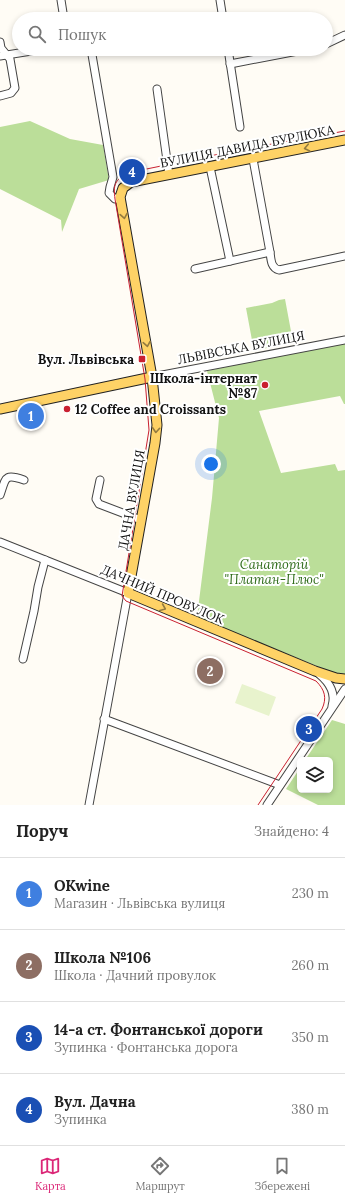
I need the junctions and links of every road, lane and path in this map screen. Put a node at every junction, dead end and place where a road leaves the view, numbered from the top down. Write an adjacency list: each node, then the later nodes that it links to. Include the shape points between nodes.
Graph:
1 (61, 0): 3 (street)
2 (220, 0): 4 (street)
3 (63, 12)
4 (222, 12)
5 (345, 35): 6 (street)
6 (333, 41)
7 (0, 42): 8 (street)
8 (3, 56): 14 (street, via 10,59 15,88 11,93)
9 (92, 56): 20 (street, via 113,177 110,193 115,199)
10 (229, 56): 12 (street)
11 (272, 56): 12 (street)
12 (230, 64): 15 (street)
13 (157, 89): 19 (street)
14 (0, 96)
15 (240, 127)
16 (345, 140): 17 (main road, ВУЛИЦЯ ДАВИДА БУРЛЮКА, one-way to 17)
17 (253, 159): 18 (main road, ВУЛИЦЯ ДАВИДА БУРЛЮКА); 21 (street)
18 (210, 167): 19 (main road, ВУЛИЦЯ ДАВИДА БУРЛЮКА); 23 (street)
19 (169, 175): 20 (main road, ВУЛИЦЯ ДАВИДА БУРЛЮКА, via 130,182 123,188)
20 (121, 199): 26 (main road, ДАЧНА ВУЛИЦЯ, one-way to 26)
21 (270, 252): 22 (street, via 272,266 279,270); 23 (street)
22 (345, 256)
23 (230, 261): 24 (street)
24 (195, 269)
25 (345, 340): 26 (street, ЛЬВІВСЬКА ВУЛИЦЯ)
26 (152, 377): 27 (main road, ЛЬВІВСЬКА ВУЛИЦЯ); 31 (main road, ДАЧНА ВУЛИЦЯ, one-way to 31, via 155,442)
27 (0, 409)
28 (24, 480): 30 (street, via 8,477)
29 (100, 480): 31 (street, via 96,499 99,504)
30 (0, 495)
31 (141, 520): 34 (main road, ДАЧНА ВУЛИЦЯ)
32 (0, 542): 33 (street, ДАЧНИЙ ПРОВУЛОК)
33 (45, 560): 34 (street, ДАЧНИЙ ПРОВУЛОК); 35 (street)
34 (128, 593): 36 (main road, ДАЧНИЙ ПРОВУЛОК, one-way to 36); 40 (street, ДАЧНА ВУЛИЦЯ)
35 (23, 659)
36 (315, 671): 37 (main road, ДАЧНИЙ ПРОВУЛОК); 39 (street, ДАЧНИЙ ПРОВУЛОК, via 327,680 332,691)
37 (345, 679)
38 (345, 689): 39 (street)
39 (331, 710): 41 (street)
40 (104, 719): 41 (street); 42 (street, ДАЧНА ВУЛИЦЯ)
41 (280, 785): 43 (street)
42 (89, 805)
43 (267, 805)

